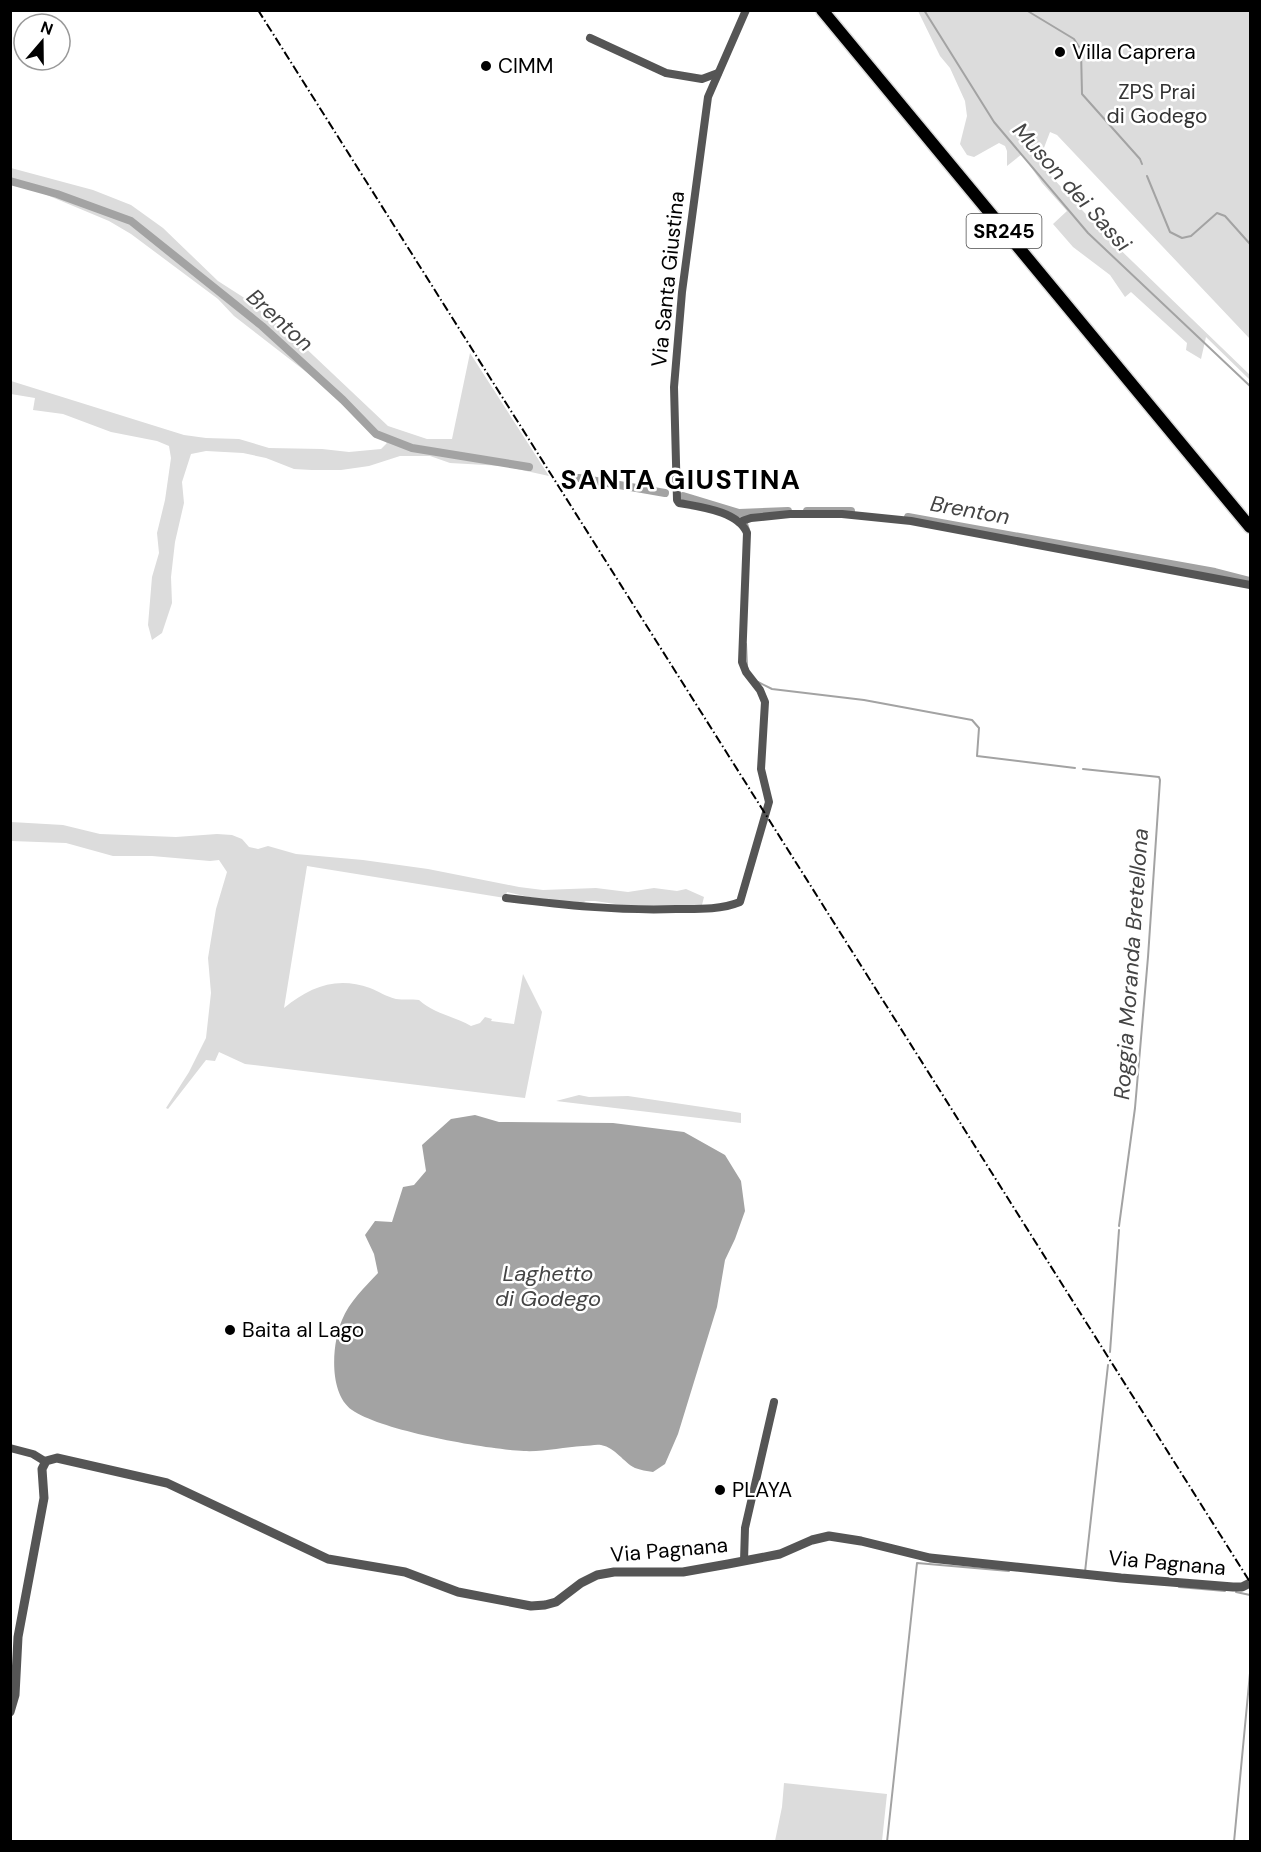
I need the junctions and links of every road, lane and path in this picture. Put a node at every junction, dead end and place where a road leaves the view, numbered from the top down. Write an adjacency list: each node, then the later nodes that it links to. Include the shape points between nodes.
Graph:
1 (746, 10): 4 (street, Via Santa Giustina)
2 (822, 10): 6 (main road, SR245 / SR245)
3 (590, 38): 4 (street, via 666,73 702,80)
4 (718, 72): 5 (street, Via Santa Giustina, via 708,97 682,292 674,387 677,500)
5 (744, 520): 7 (street, via 778,514 828,514 911,521); 8 (street, via 748,543 742,662 765,702 761,769 769,802 741,902 718,908 646,910)
6 (1251, 527)
7 (1251, 585)
8 (506, 898)
9 (774, 1402): 12 (street, via 745,1528)
10 (10, 1448): 11 (street, Via Pagnana)
11 (45, 1462): 12 (street, Via Pagnana, via 57,1458 159,1480 323,1557 405,1572 449,1590 523,1605 553,1603 581,1583 608,1573 682,1572); 14 (street, via 44,1498 18,1637 15,1695)
12 (744, 1561): 13 (street, Via Pagnana, via 780,1554 829,1536 930,1558 1230,1587)
13 (1251, 1582)
14 (10, 1713)

